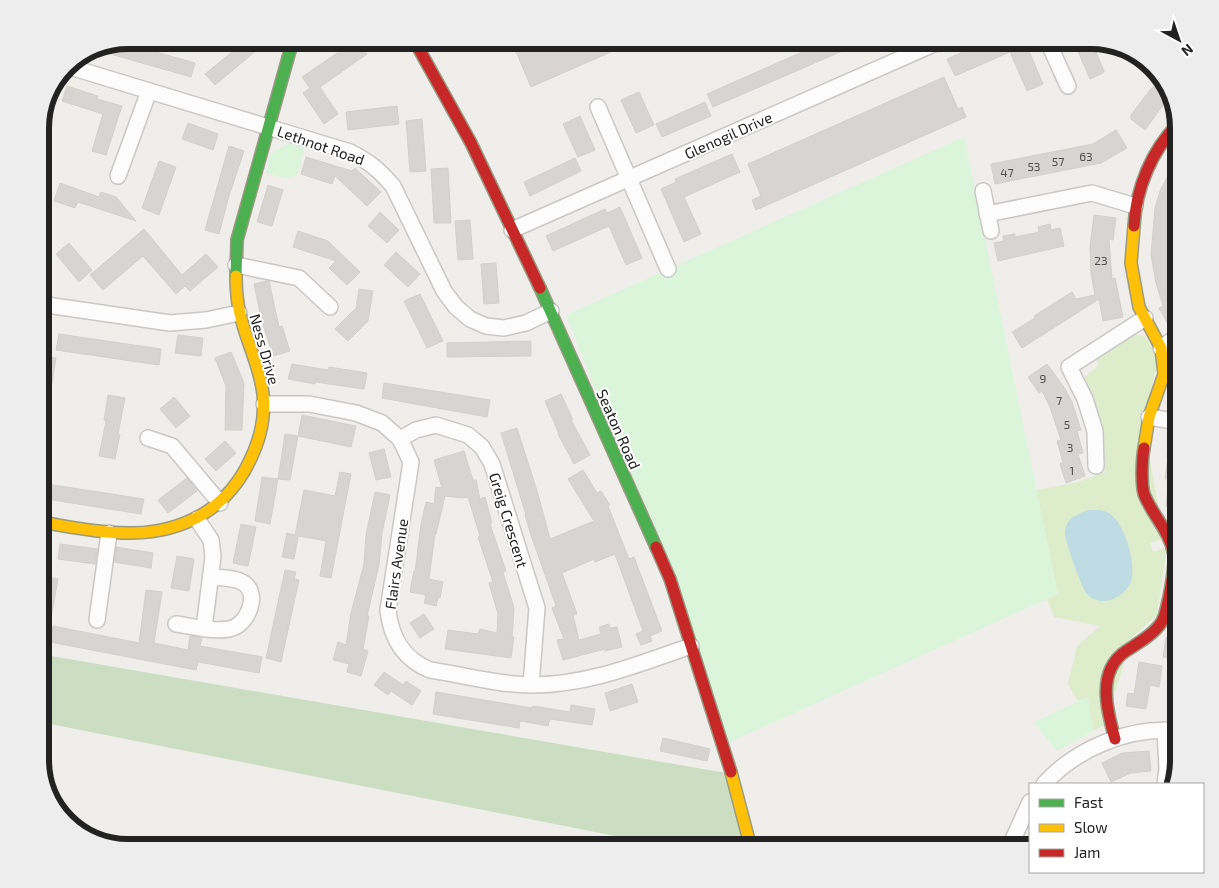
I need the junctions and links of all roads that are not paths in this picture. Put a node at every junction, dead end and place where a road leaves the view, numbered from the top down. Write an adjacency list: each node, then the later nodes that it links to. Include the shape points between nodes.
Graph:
1 (290, 49): 9 (street, Ness Drive)
2 (419, 49): 16 (street, Seaton Road, via 471,143)
3 (923, 49): 12 (street, Glenogil Drive)
4 (1051, 49): 6 (street)
5 (76, 69): 7 (street, Lethnot Road)
6 (1068, 86)
7 (149, 91): 9 (street, Lethnot Road); 11 (street)
8 (598, 108): 12 (street)
9 (268, 127): 18 (street, Ness Drive, via 237,240); 22 (street, Lethnot Road, via 350,152 382,173 402,202 444,291 456,308 470,319 486,326 504,328 526,323)
10 (1170, 133): 14 (street, via 1146,172)
11 (118, 176)
12 (629, 179): 16 (street, Glenogil Drive); 19 (street)
13 (982, 191): 15 (street)
14 (1135, 206): 15 (street, via 1092,193); 24 (street, via 1131,263 1139,306)
15 (987, 214): 17 (street)
16 (512, 230): 22 (street, Seaton Road)
17 (991, 231)
18 (236, 264): 21 (street, via 298,278); 23 (street, Ness Drive)
19 (668, 269)
20 (49, 305): 23 (street, via 170,323)
21 (330, 307)
22 (550, 312): 43 (street, Seaton Road, via 670,579)
23 (239, 313): 27 (street, Ness Drive, via 258,368)
24 (1145, 318): 26 (street); 32 (street, via 1069,367 1095,431)
25 (1170, 342): 26 (street)
26 (1161, 348): 28 (street, via 1164,374)
27 (264, 404): 31 (street, Flairs Avenue, via 308,404 356,413 382,423); 33 (street, Ness Drive, via 258,445 237,486)
28 (1149, 416): 29 (street); 37 (street, via 1142,458 1144,493)
29 (1170, 420)
30 (148, 438): 33 (street, via 172,446)
31 (400, 439): 44 (street, Greig Crescent, via 416,430 436,425 468,436 482,447 492,464 537,608); 44 (street, Flairs Avenue, via 411,462 388,610 389,625 395,638 409,658 430,670)
32 (1096, 466)
33 (220, 503): 34 (street, Ness Drive)
34 (197, 519): 36 (street, Ness Drive, via 166,531); 38 (street, via 212,540)
35 (49, 523): 36 (street, Ness Drive)
36 (109, 533): 40 (street)
37 (1170, 533)
38 (211, 576): 42 (street); 42 (street, via 238,580 246,585 250,590 251,603 246,618 235,627 222,630)
39 (1170, 587): 46 (street, via 1162,622 1112,666 1106,687 1107,708)
40 (97, 620)
41 (176, 624): 42 (street)
42 (204, 628)
43 (691, 646): 44 (street, Flairs Avenue, via 604,676); 51 (street, Seaton Road, via 732,774)
44 (531, 685)
45 (1170, 730): 46 (street, via 1132,733)
46 (1115, 739): 48 (street, via 1072,760)
47 (1170, 746): 49 (street)
48 (1045, 783)
49 (1165, 783)
50 (1029, 804): 52 (street)
51 (749, 839)
52 (1013, 839)

